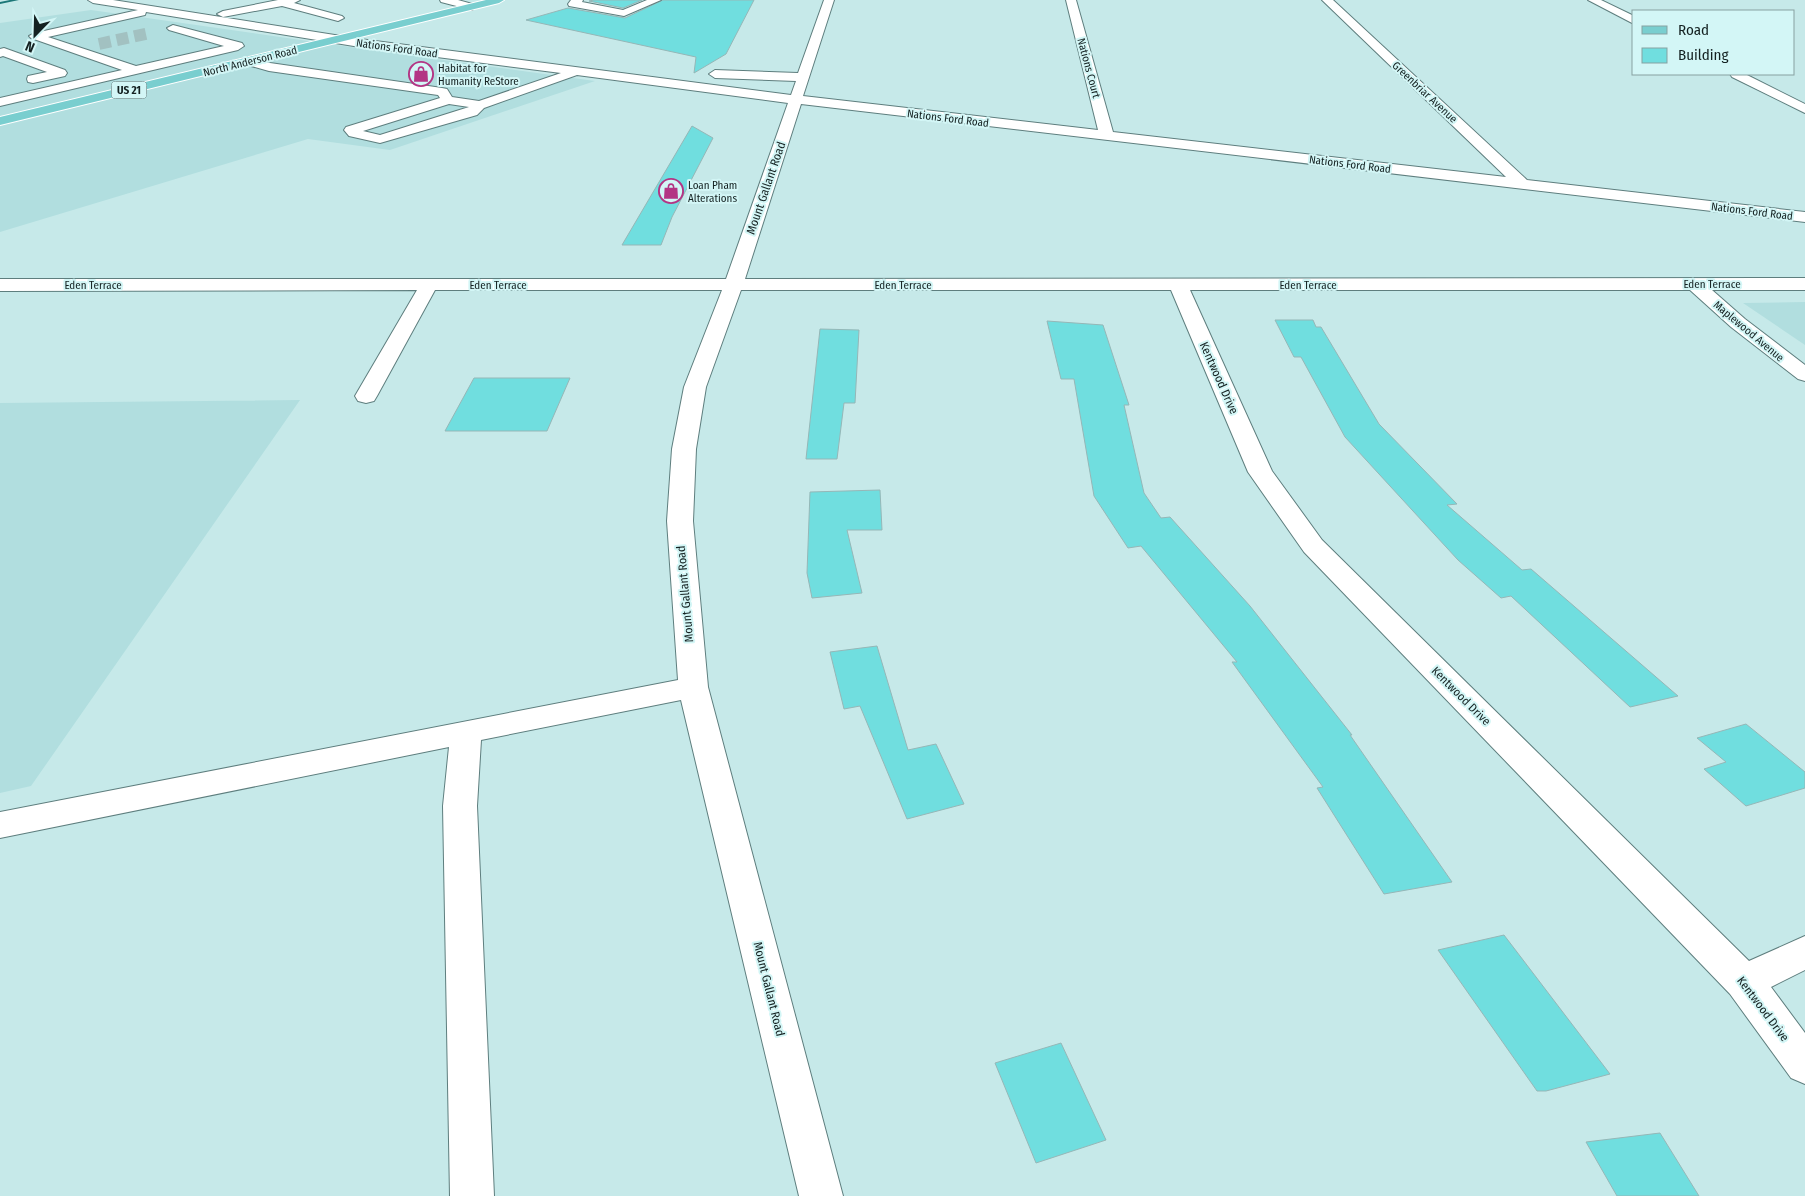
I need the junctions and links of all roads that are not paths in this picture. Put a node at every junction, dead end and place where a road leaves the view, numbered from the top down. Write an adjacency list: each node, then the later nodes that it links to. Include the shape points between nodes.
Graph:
1 (93, 0): 12 (street, Nations Ford Road)
2 (444, 0): 11 (street)
3 (499, 0): 11 (main road, North Anderson Road / US 21)
4 (578, 0): 5 (street, via 573,4 624,12)
5 (656, 0)
6 (829, 0): 35 (street, Mount Gallant Road)
7 (1071, 0): 45 (street, Nations Court)
8 (1327, 0): 46 (street, Greenbriar Avenue)
9 (1593, 0): 15 (street)
10 (291, 1): 14 (street); 19 (street, via 287,5 338,18)
11 (472, 7): 21 (main road, North Anderson Road / US 21)
12 (158, 10): 13 (street); 14 (street, Nations Ford Road)
13 (128, 16): 16 (street); 23 (street, via 35,36)
14 (204, 17): 17 (street, Nations Ford Road)
15 (1632, 20)
16 (146, 21)
17 (232, 22): 19 (street, Nations Ford Road); 20 (street)
18 (165, 28): 20 (street)
19 (285, 31): 21 (street, Nations Ford Road)
20 (191, 32): 30 (street, via 238,46)
21 (338, 39): 26 (main road, North Anderson Road / US 21); 32 (street, Nations Ford Road)
22 (99, 44): 23 (street)
23 (75, 50): 25 (street); 27 (street)
24 (0, 53): 27 (street)
25 (111, 61): 29 (street); 30 (street)
26 (248, 61): 37 (main road, North Anderson Road / US 21); 39 (street, via 269,67 442,92)
27 (30, 62): 31 (street); 38 (street, via 65,72)
28 (654, 66): 34 (street)
29 (86, 67)
30 (134, 69): 37 (street); 41 (street)
31 (8, 70)
32 (577, 72): 34 (street, Nations Ford Road); 42 (street)
33 (1738, 75): 43 (street)
34 (634, 76): 36 (street, Nations Ford Road)
35 (804, 77): 36 (street); 40 (street, Mount Gallant Road)
36 (701, 78): 40 (street, Nations Ford Road)
37 (170, 80): 44 (main road, North Anderson Road / US 21)
38 (17, 83)
39 (448, 100): 42 (street); 42 (street, via 350,130 380,139 472,112)
40 (796, 100): 45 (street, Nations Ford Road); 53 (street, Mount Gallant Road)
41 (0, 102)
42 (480, 105)
43 (1805, 109)
44 (0, 121)
45 (1107, 137): 46 (street, Nations Ford Road)
46 (1522, 184): 47 (street, Nations Ford Road)
47 (1805, 217)
48 (1695, 284): 49 (street, Eden Terrace); 52 (street, Eden Terrace); 54 (street, Maplewood Avenue, via 1738,323)
49 (1805, 284)
50 (0, 285): 51 (street, Eden Terrace)
51 (429, 285): 53 (street, Eden Terrace); 55 (street)
52 (1178, 285): 53 (street, Eden Terrace); 60 (street, Kentwood Drive, via 1260,472 1313,546)
53 (733, 286): 56 (street, Mount Gallant Road, via 695,387 684,449 680,521)
54 (1805, 375)
55 (366, 396)
56 (693, 687): 57 (street); 63 (street, Mount Gallant Road)
57 (466, 732): 58 (street); 62 (street, via 460,806)
58 (0, 825)
59 (1805, 952): 60 (street)
60 (1744, 982): 61 (street, Kentwood Drive)
61 (1805, 1066)
62 (472, 1196)
63 (821, 1196)

